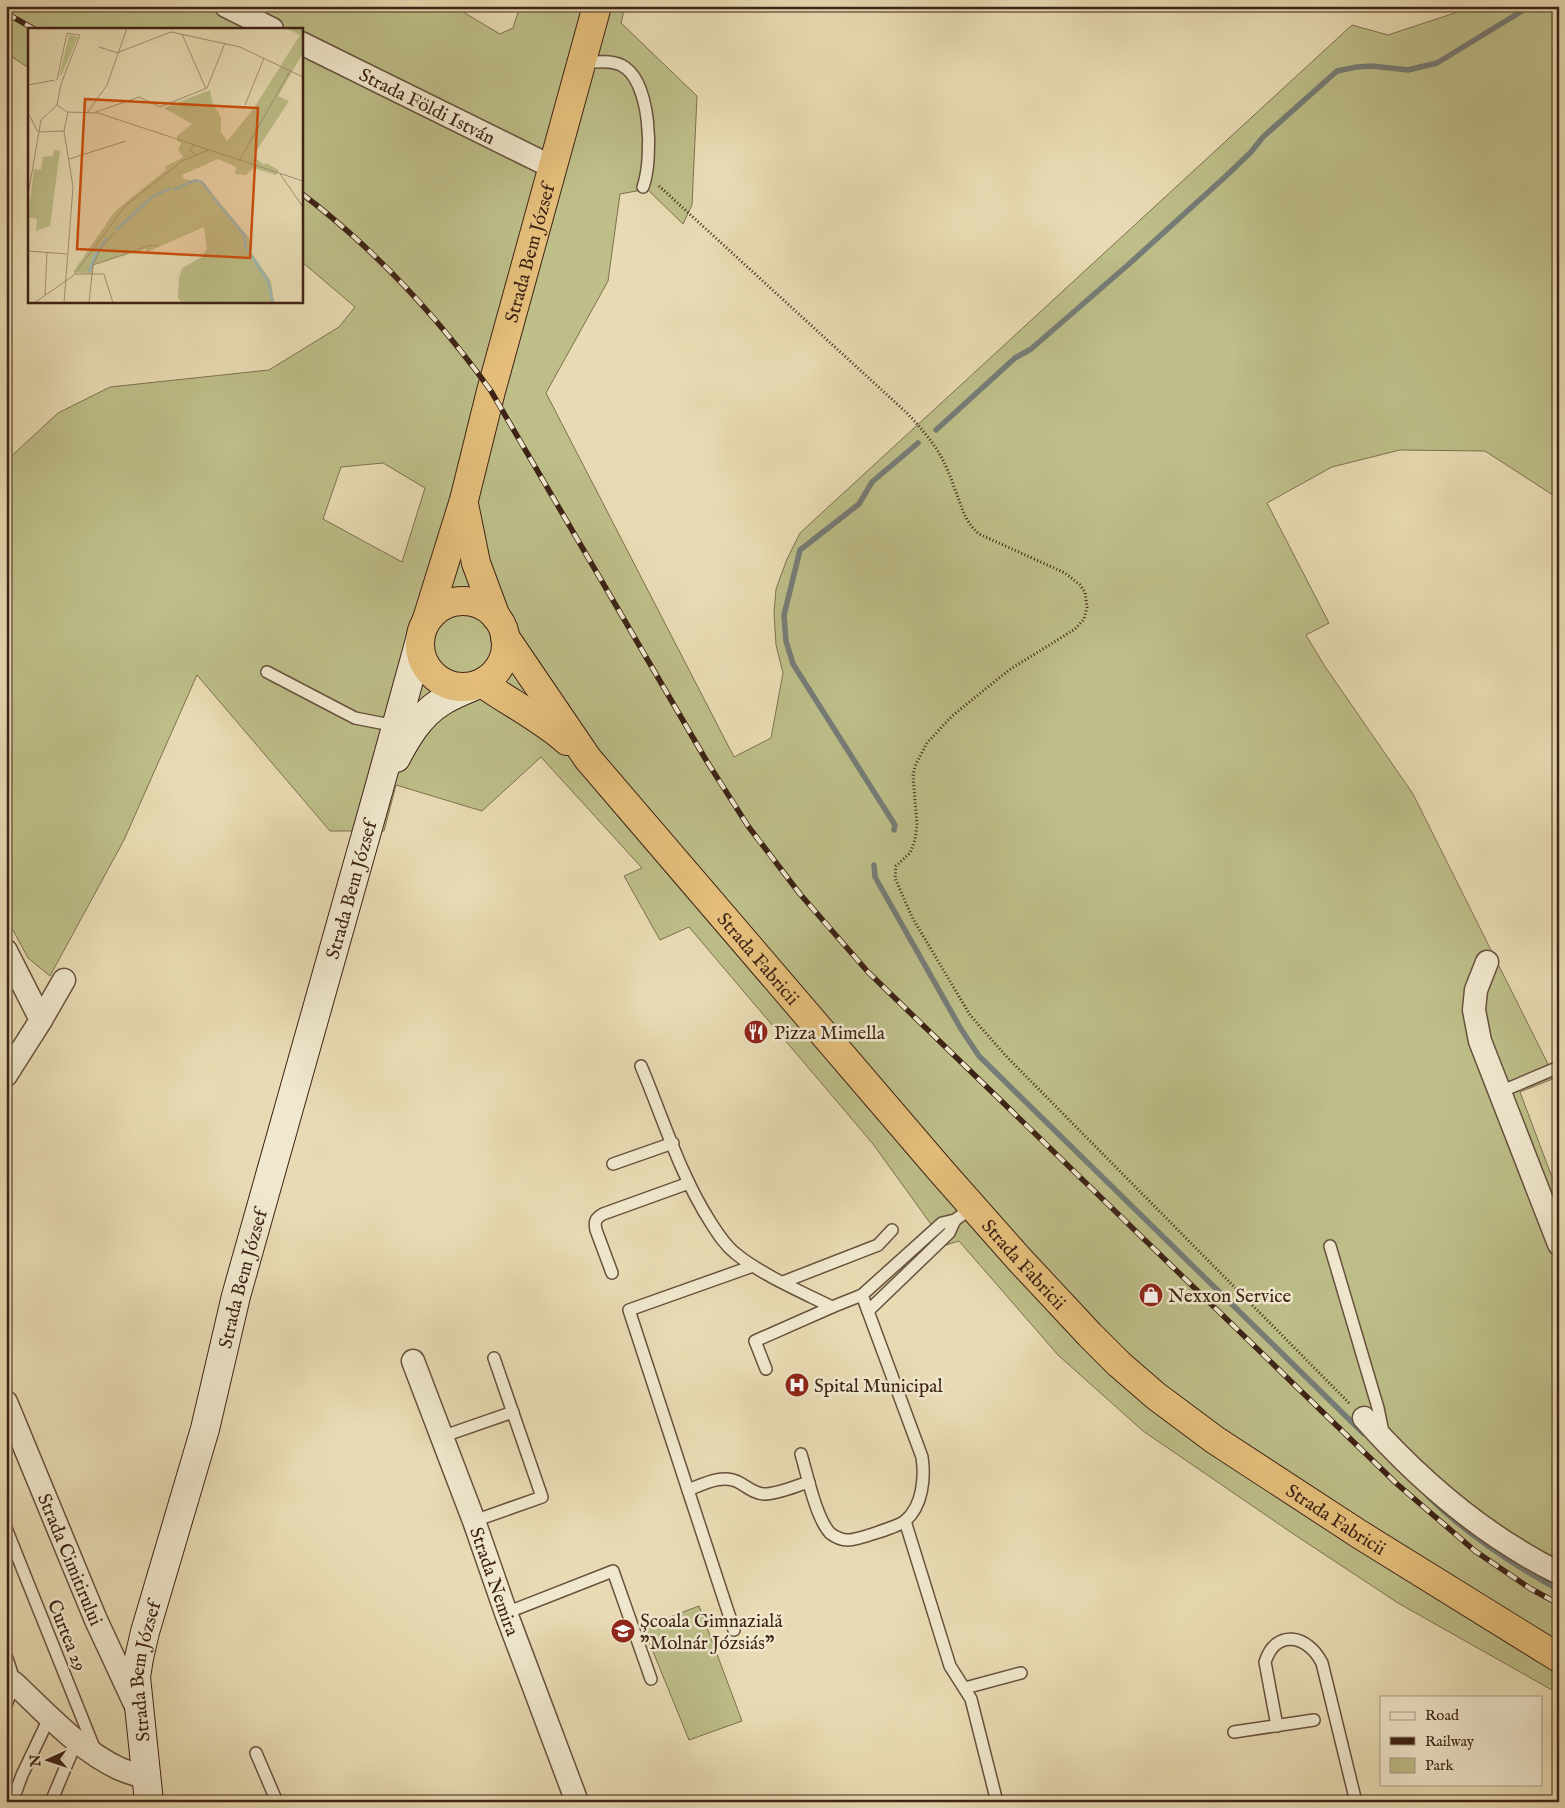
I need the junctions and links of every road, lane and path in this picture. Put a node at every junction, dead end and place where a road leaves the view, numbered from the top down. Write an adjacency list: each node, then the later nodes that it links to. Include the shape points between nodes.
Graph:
1 (226, 6): 3 (street)
2 (598, 6): 5 (highway, Strada Bem József)
3 (270, 28)
4 (302, 43): 6 (street, Strada Földi István)
5 (582, 63): 6 (highway, Strada Bem József); 7 (lane, via 620,65 632,74 640,87 649,143)
6 (554, 168): 9 (highway, Strada Bem József)
7 (647, 175): 8 (lane); 43 (path, via 923,430 941,456 970,527 1065,573 1085,592 1087,607 1084,619 1075,629 1009,670 952,716 927,743 913,776 915,840 910,853 896,866 895,878 912,917 970,1015)
8 (643, 188)
9 (464, 500): 10 (highway, Strada Bem József, via 476,563); 11 (highway, Strada Bem József)
10 (500, 627): 11 (highway, via 486,608 461,601 436,610); 13 (highway, via 505,652 490,678); 15 (highway, Strada Fabricii)
11 (424, 630): 13 (highway, via 421,653 432,675 454,686); 14 (main road, Strada Bem József)
12 (267, 672): 14 (lane, via 355,718)
13 (479, 684): 15 (highway, Strada Fabricii, via 547,724); 16 (main road, Strada Bem József, via 440,702 427,713 408,735)
14 (396, 726): 16 (main road, Strada Bem József)
15 (588, 759): 28 (highway, Strada Fabricii)
16 (380, 785): 62 (main road, Strada Bem József, via 236,1296 205,1429 138,1658 136,1677)
17 (6, 951): 20 (street)
18 (1487, 962): 24 (street, via 1476,990 1474,1010 1480,1041)
19 (64, 980): 20 (street)
20 (41, 1020): 23 (street)
21 (641, 1066): 25 (lane)
22 (1559, 1067): 24 (lane)
23 (6, 1075)
24 (1500, 1092): 30 (street)
25 (672, 1143): 26 (lane); 27 (lane)
26 (613, 1164)
27 (689, 1183): 32 (lane, via 722,1239); 33 (lane, via 603,1214 595,1220)
28 (964, 1214): 35 (lane, via 942,1224); 37 (lane, via 949,1233); 56 (highway, Strada Fabricii, via 1156,1396 1215,1440 1359,1534)
29 (892, 1230): 34 (lane, via 878,1245)
30 (1559, 1244)
31 (1330, 1246): 45 (lane)
32 (754, 1266): 34 (lane); 48 (lane, via 629,1310)
33 (612, 1273)
34 (783, 1282): 36 (lane)
35 (862, 1295): 36 (lane); 37 (lane)
36 (832, 1307): 40 (lane, via 754,1340)
37 (868, 1312): 50 (lane, via 924,1467 916,1507)
38 (494, 1358): 42 (lane)
39 (413, 1361): 44 (street, Strada Nemira)
40 (766, 1369)
41 (6, 1402): 62 (street, Strada Cimitirului, via 96,1620)
42 (513, 1412): 44 (lane); 49 (lane, via 542,1497)
43 (1364, 1418): 45 (street)
44 (441, 1437): 49 (street, Strada Nemira)
45 (1385, 1441): 52 (street, via 1429,1484 1472,1519)
46 (801, 1454): 47 (lane)
47 (809, 1482): 48 (lane, via 764,1494 756,1493 737,1481 722,1478); 50 (lane, via 824,1524 840,1539 862,1538)
48 (688, 1490): 54 (lane)
49 (474, 1521): 53 (street, Strada Nemira)
50 (905, 1521): 60 (lane, via 950,1666)
51 (6, 1528): 69 (lane, Curtea 29)
52 (1559, 1573)
53 (506, 1613): 58 (lane, via 613,1571); 74 (street, Strada Nemira)
54 (734, 1630)
55 (6, 1656): 59 (lane, via 12,1671)
56 (1559, 1658)
57 (1021, 1673): 60 (lane)
58 (651, 1678)
59 (10, 1681): 61 (lane); 63 (street)
60 (964, 1688): 75 (lane, via 971,1699)
61 (6, 1705)
62 (140, 1714): 70 (main road, Strada Bem József)
63 (50, 1716): 67 (street); 71 (lane)
64 (1314, 1720): 65 (lane)
65 (1277, 1726): 66 (lane); 76 (lane, via 1265,1662 1278,1642 1301,1640 1314,1648 1322,1663)
66 (1234, 1732)
67 (77, 1740): 69 (street); 72 (lane)
68 (256, 1753): 73 (lane)
69 (97, 1755): 70 (street)
70 (147, 1790)
71 (12, 1802)
72 (51, 1802)
73 (276, 1802)
74 (577, 1802)
75 (997, 1802)
76 (1356, 1802)

